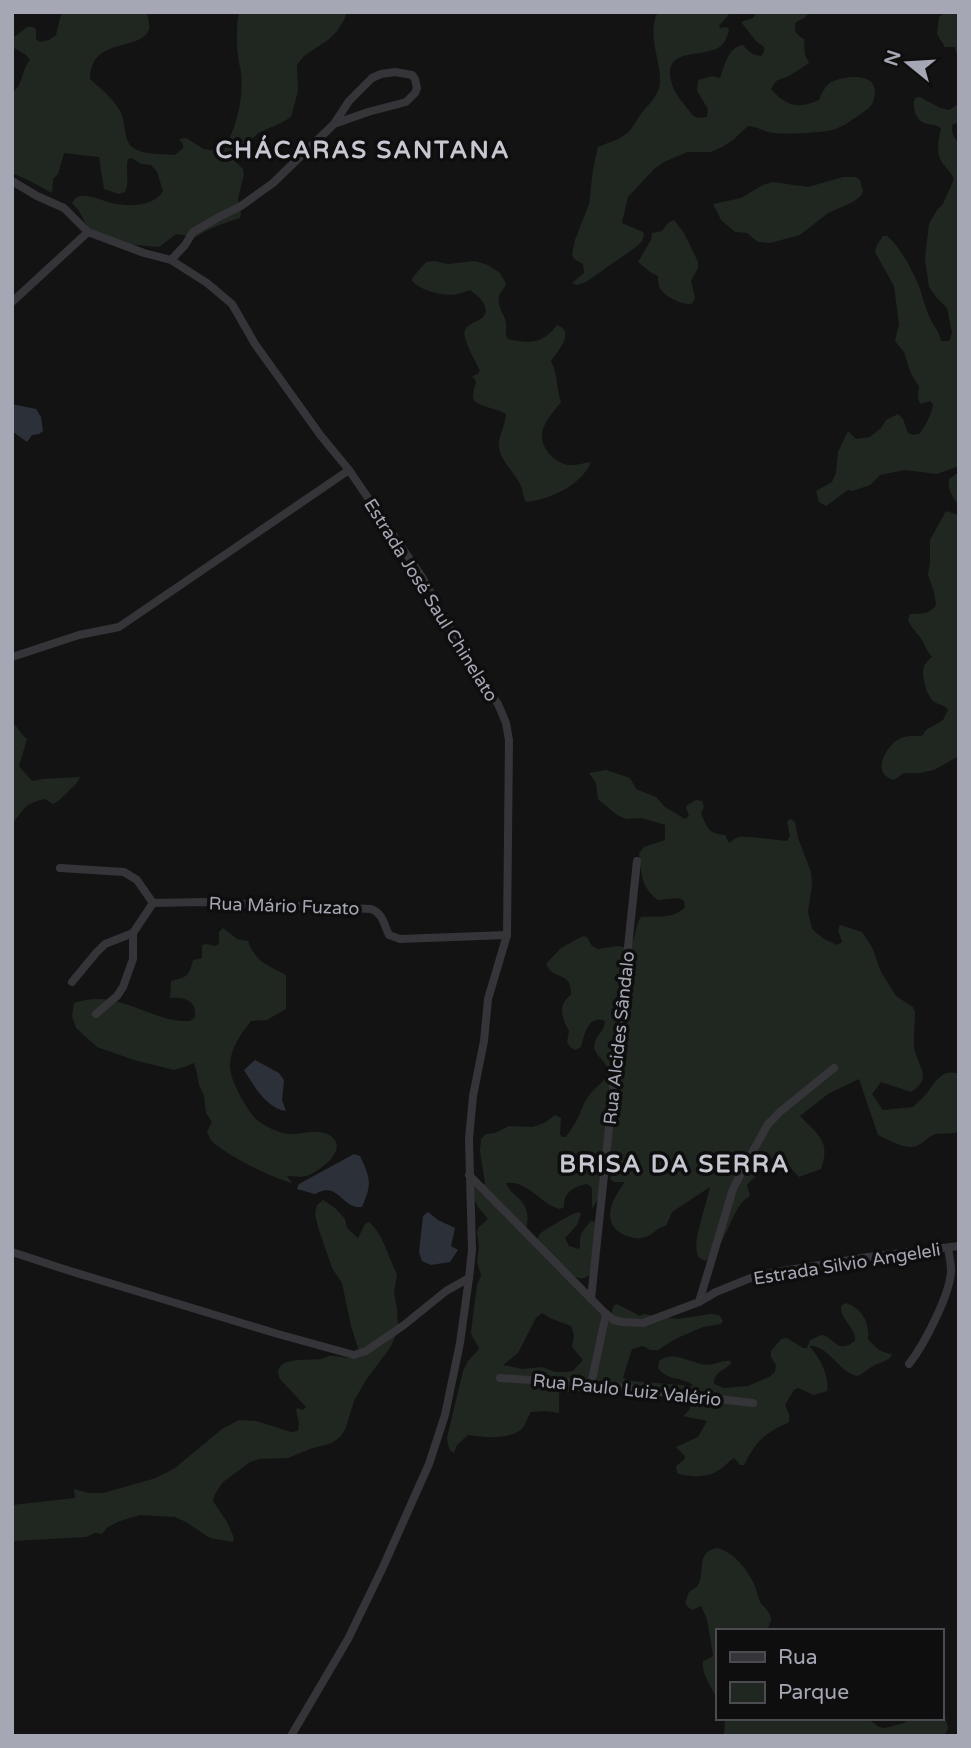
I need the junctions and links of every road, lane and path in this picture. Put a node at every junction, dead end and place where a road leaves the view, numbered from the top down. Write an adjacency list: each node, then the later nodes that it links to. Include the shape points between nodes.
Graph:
1 (334, 124): 1 (street, via 372,78 395,72 415,79 417,88 406,102); 4 (street, via 253,199 193,232)
2 (12, 181): 3 (street, Estrada José Saul Chinelato, via 64,208)
3 (88, 232): 4 (street, Estrada José Saul Chinelato); 5 (street)
4 (171, 260): 6 (street, Estrada José Saul Chinelato, via 232,304 254,344)
5 (12, 302)
6 (349, 470): 7 (street, via 119,627); 12 (street, Estrada José Saul Chinelato, via 422,578 506,723)
7 (12, 657)
8 (637, 861): 21 (street, Rua Alcides Sândalo)
9 (60, 868): 10 (street, via 124,872 137,880)
10 (153, 903): 11 (street); 12 (street, Rua Mário Fuzato, via 371,909 382,918 389,935 400,939)
11 (133, 933): 13 (street, via 105,944); 14 (street, via 133,959 124,988)
12 (507, 935): 16 (street, Estrada José Saul Chinelato, via 488,999 473,1096)
13 (72, 982)
14 (96, 1014)
15 (834, 1068): 22 (street, via 768,1124 733,1189)
16 (469, 1175): 20 (street, Estrada José Saul Chinelato); 21 (street, Estrada Silvio Angeleli)
17 (959, 1246): 18 (street, Estrada Silvio Angeleli)
18 (948, 1248): 22 (street, Estrada Silvio Angeleli, via 758,1275); 24 (street, via 951,1271 946,1292 927,1337)
19 (12, 1252): 20 (street, via 354,1355)
20 (469, 1278): 28 (street, Estrada José Saul Chinelato, via 453,1379 429,1464 348,1639)
21 (591, 1299): 23 (street, Estrada Silvio Angeleli)
22 (699, 1302): 23 (street, Estrada Silvio Angeleli, via 643,1323 622,1322)
23 (606, 1314): 26 (street)
24 (909, 1364)
25 (500, 1378): 26 (street, Rua Paulo Luiz Valério)
26 (591, 1384): 27 (street, Rua Paulo Luiz Valério)
27 (753, 1403)
28 (291, 1736)

